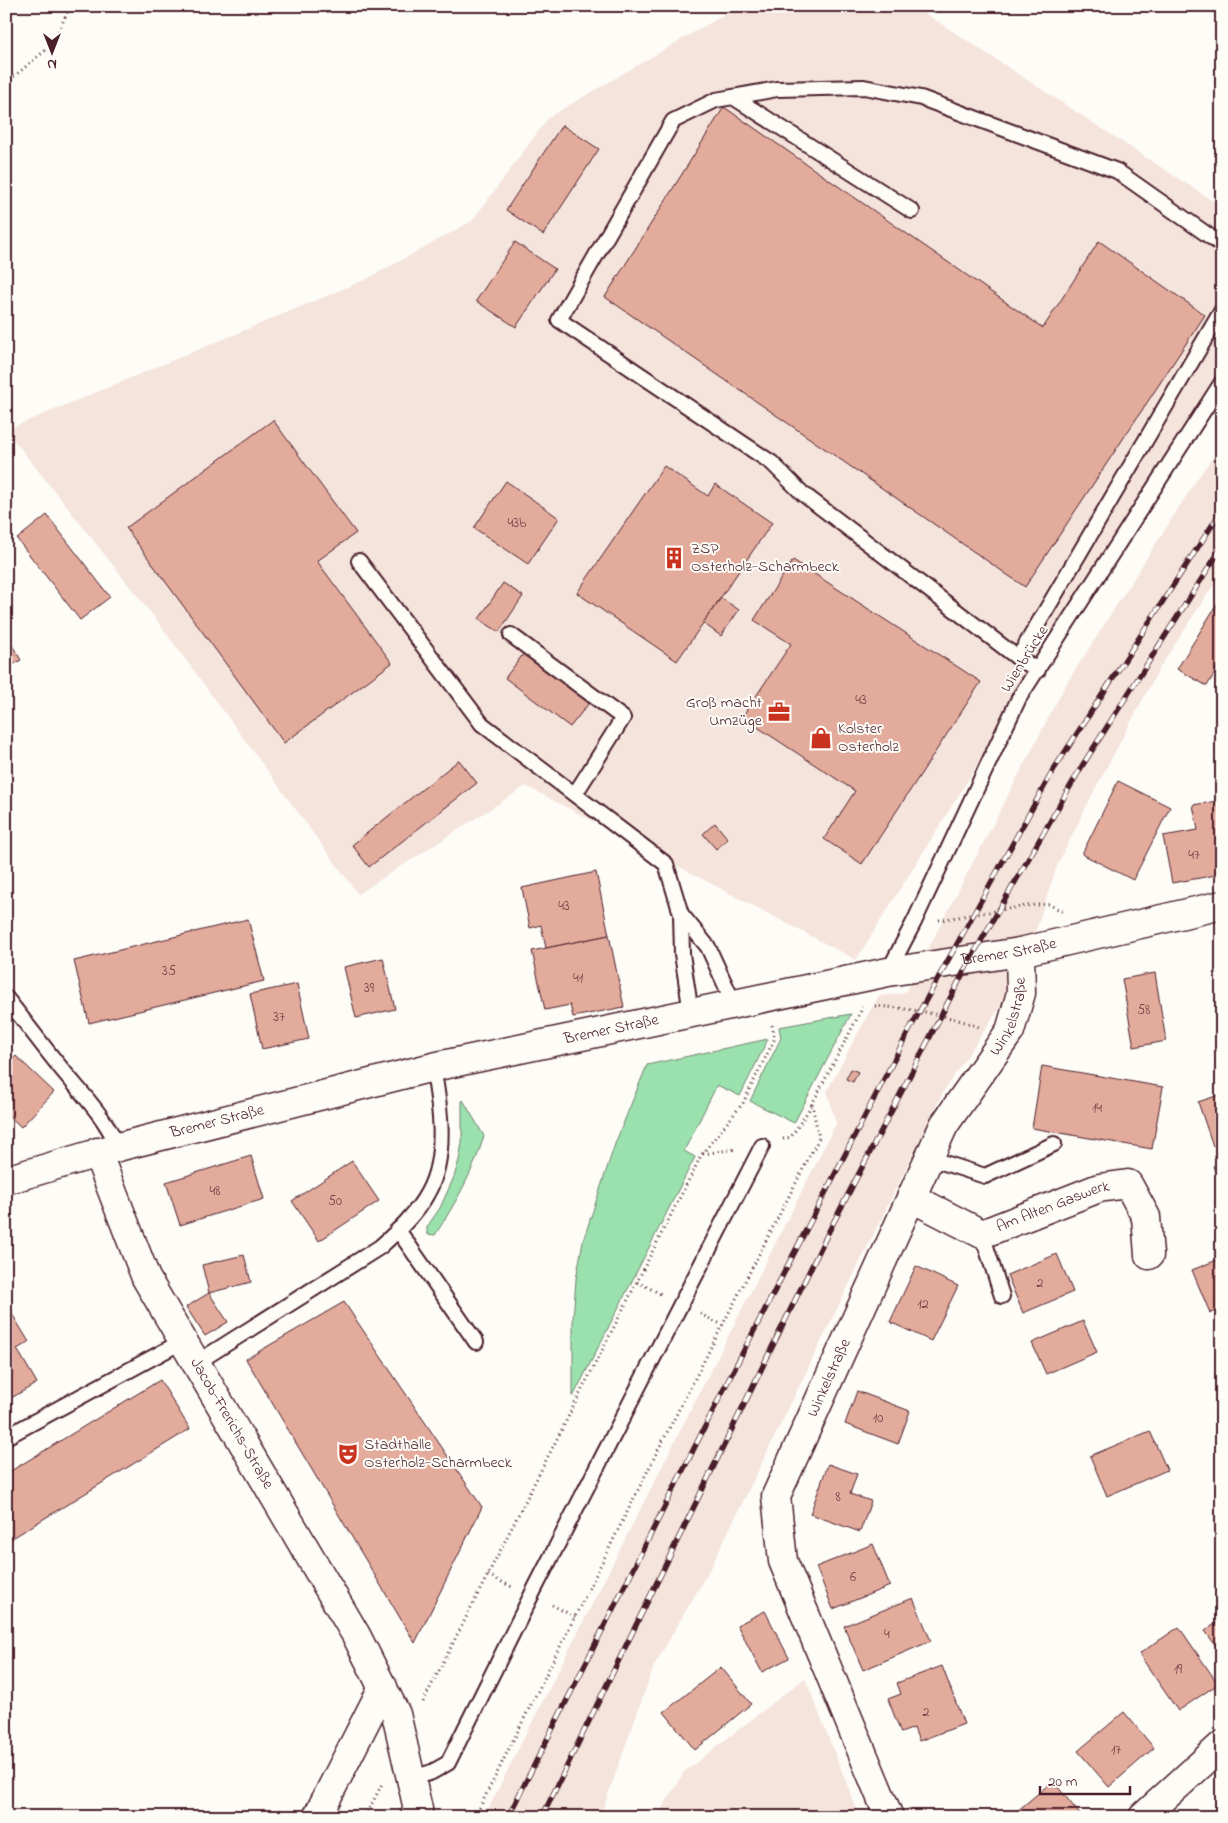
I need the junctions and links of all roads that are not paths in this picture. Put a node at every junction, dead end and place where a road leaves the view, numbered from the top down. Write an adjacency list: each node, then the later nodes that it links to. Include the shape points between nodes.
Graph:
1 (733, 97): 2 (lane); 3 (lane, via 778,89 864,87 921,98 1117,171); 8 (lane, via 716,100 673,121 559,320 772,463 802,493)
2 (912, 211)
3 (1222, 244)
4 (1222, 310): 8 (lane)
5 (1222, 382): 9 (lane, Wienbrücke)
6 (359, 561): 10 (lane, via 482,724)
7 (511, 635): 10 (lane, via 623,718)
8 (1018, 658): 9 (lane)
9 (1038, 670): 14 (lane, Wienbrücke, via 1019,698)
10 (575, 794): 12 (lane, via 666,864)
11 (1222, 905): 13 (street, Bremer Straße)
12 (681, 914): 16 (lane, via 708,947); 17 (lane, via 682,954)
13 (1020, 952): 14 (street, Bremer Straße); 22 (street, Winkelstraße, via 1021,993 1010,1031 944,1125)
14 (888, 972): 16 (street, Bremer Straße)
15 (6, 998): 21 (lane, via 110,1128)
16 (734, 1004): 17 (street, Bremer Straße)
17 (691, 1014): 18 (street, Bremer Straße)
18 (434, 1067): 21 (street, Bremer Straße); 25 (lane, via 440,1101 438,1161 428,1191)
19 (1054, 1144): 22 (lane, via 985,1176)
20 (762, 1146): 34 (lane, via 448,1763)
21 (108, 1150): 23 (street, Bremer Straße); 30 (street, Jacob-Frerichs-Straße, via 146,1278)
22 (929, 1158): 24 (street, Winkelstraße)
23 (6, 1180)
24 (912, 1198): 26 (street, Am Alten Gaswerk); 37 (street, Winkelstraße, via 776,1496 782,1561)
25 (398, 1230): 29 (lane); 30 (lane, via 380,1247)
26 (982, 1234): 27 (street, Am Alten Gaswerk, via 1099,1188 1128,1184 1146,1217); 28 (lane)
27 (1149, 1255)
28 (1002, 1296)
29 (476, 1342)
30 (189, 1352): 31 (lane); 32 (street, Jacob-Frerichs-Straße, via 356,1636)
31 (6, 1437)
32 (382, 1687): 34 (street, Jacob-Frerichs-Straße, via 396,1714); 35 (street)
33 (1222, 1746): 38 (street)
34 (411, 1779): 36 (street, Jacob-Frerichs-Straße, via 418,1809)
35 (317, 1817)
36 (414, 1817)
37 (889, 1817)
38 (1143, 1817)

